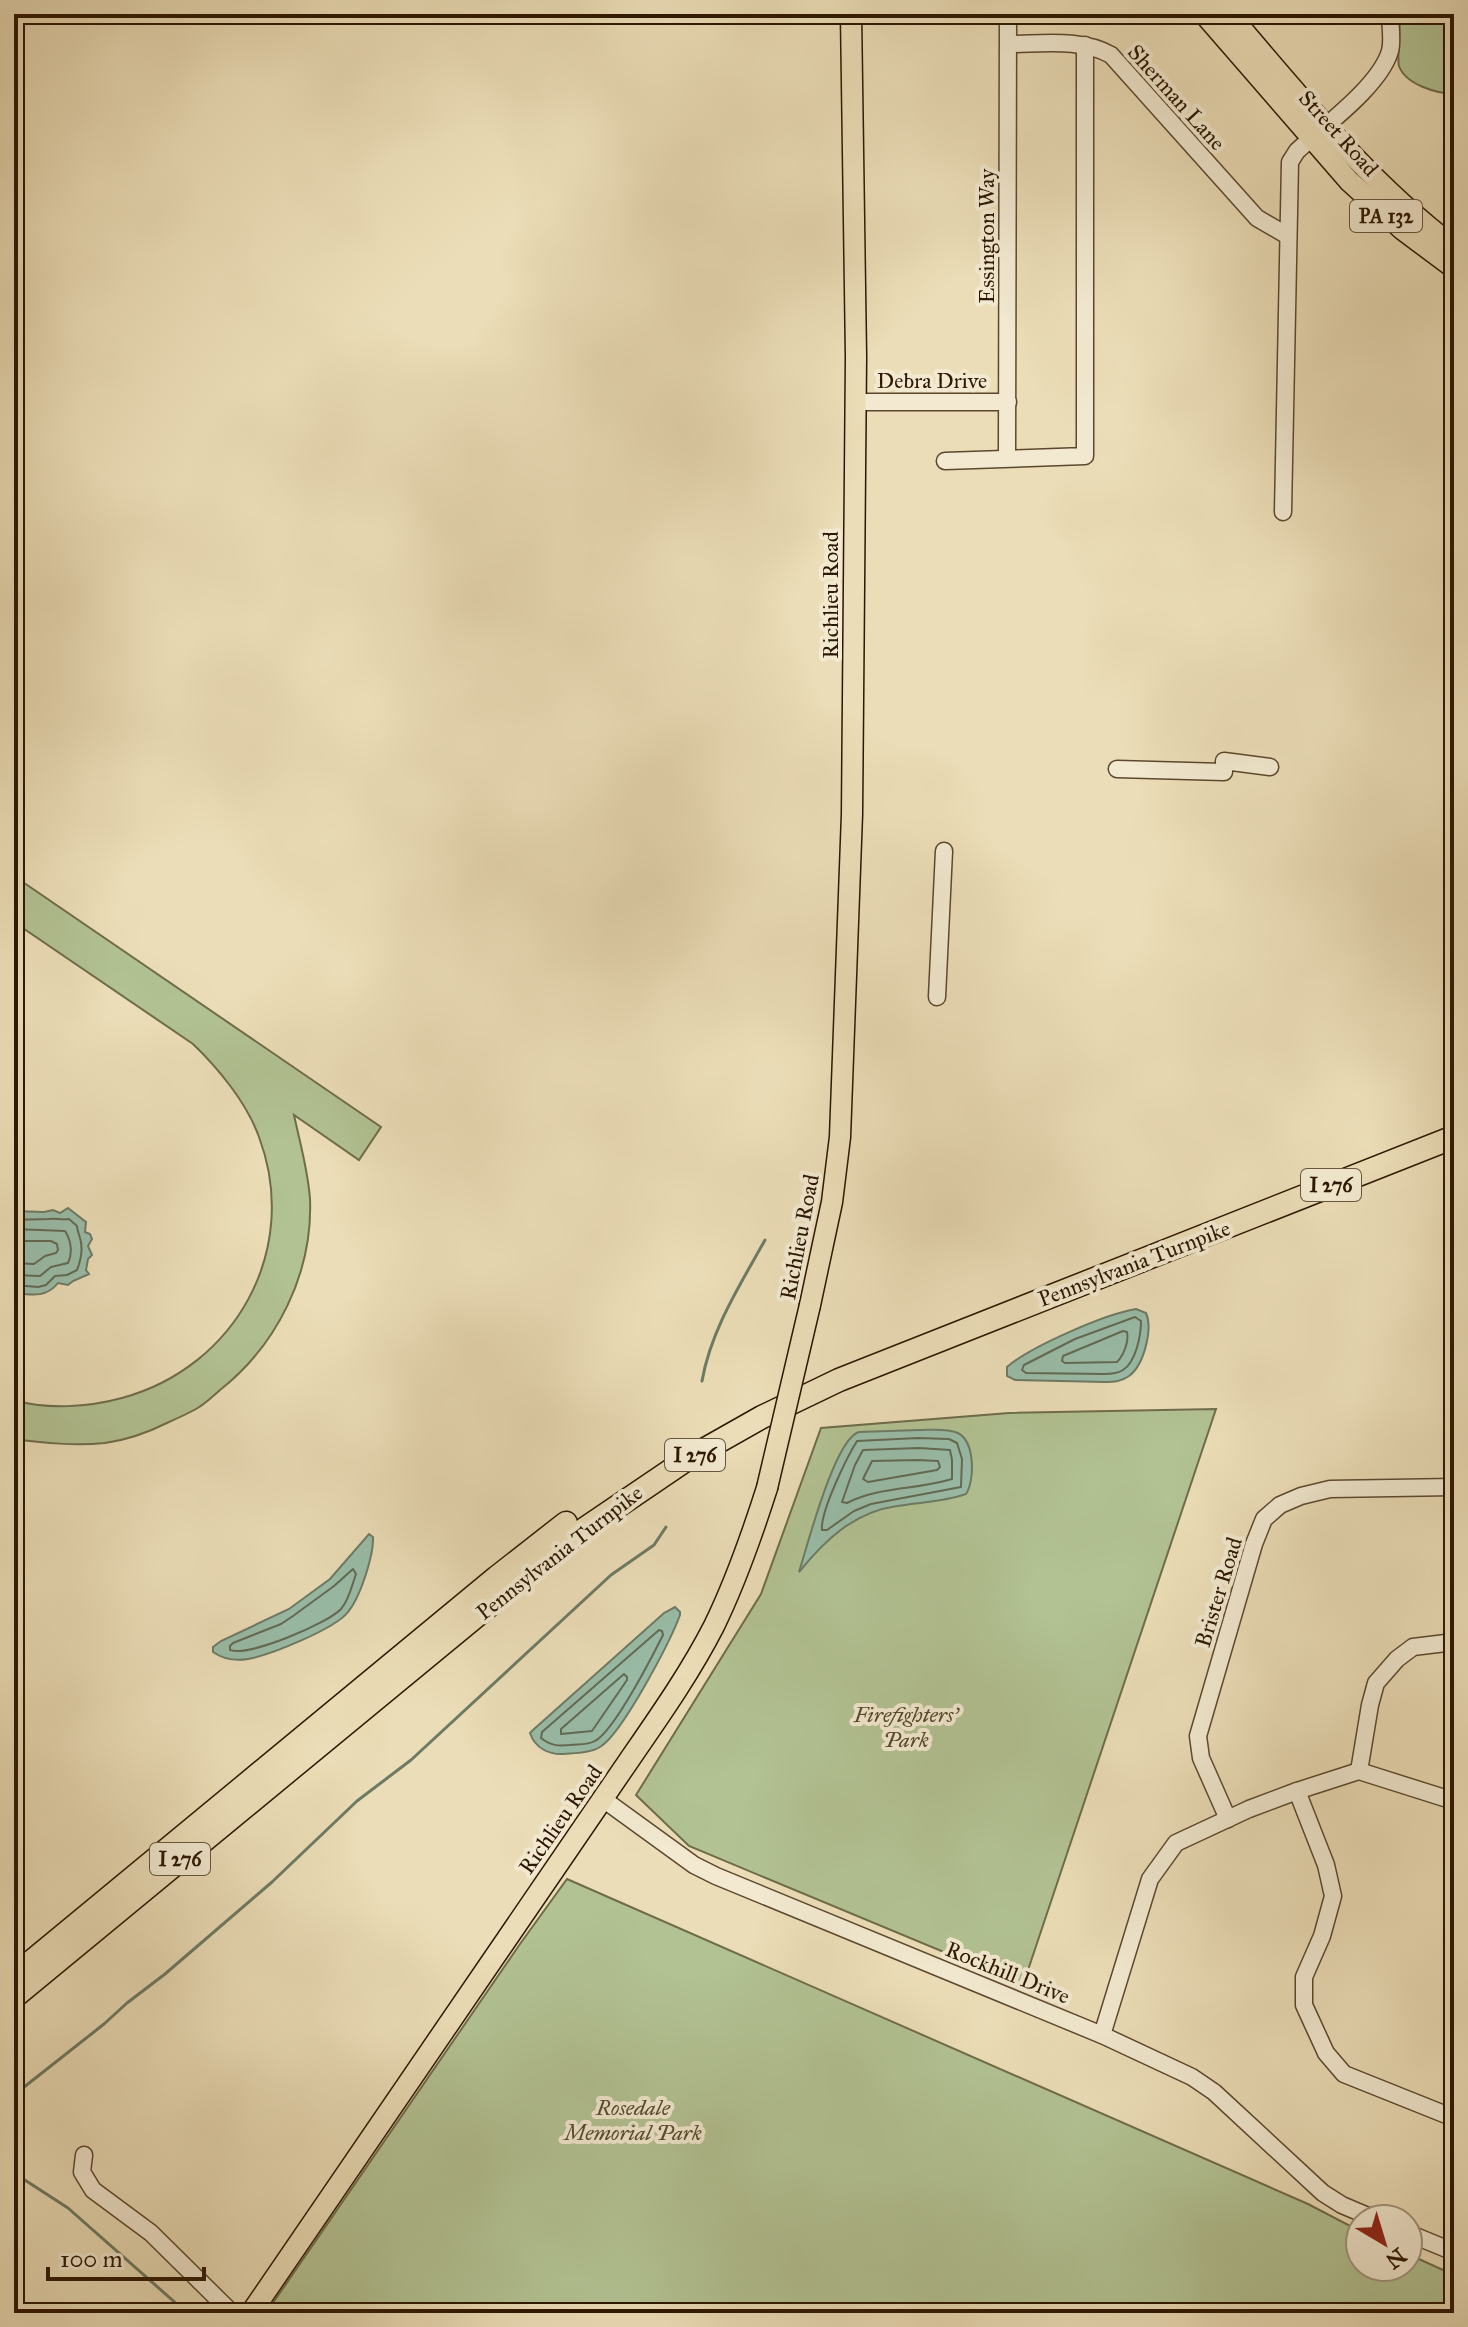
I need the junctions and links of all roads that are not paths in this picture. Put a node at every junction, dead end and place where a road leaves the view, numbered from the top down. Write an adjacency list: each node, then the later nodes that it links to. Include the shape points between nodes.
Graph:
1 (851, 14): 12 (main road, Richlieu Road)
2 (1008, 14): 6 (street, Essington Way)
3 (1204, 14): 8 (main road, Street Road / PA 132)
4 (1229, 14): 8 (main road, Street Road / PA 132)
5 (1390, 14): 8 (street, via 1391,48 1384,67)
6 (1009, 44): 7 (street, Sherman Lane); 13 (street, Essington Way)
7 (1085, 45): 9 (street, Sherman Lane, via 1116,59 1257,218); 14 (street, via 1085,456)
8 (1317, 132): 9 (street, via 1290,162); 10 (main road, Street Road / PA 132); 11 (main road, Street Road / PA 132, via 1375,206)
9 (1288, 236): 16 (street)
10 (1454, 247)
11 (1454, 268)
12 (856, 402): 13 (street, Debra Drive); 27 (main road, Richlieu Road, bridge, via 854,752 841,1109 824,1250 748,1547 713,1628)
13 (1008, 402): 14 (street, Essington Way)
14 (1007, 458): 15 (street)
15 (945, 461)
16 (1283, 512)
17 (1270, 767): 18 (street, via 1224,761 1224,772)
18 (1117, 769)
19 (944, 851): 20 (street)
20 (937, 997)
21 (1454, 1121): 30 (highway, Pennsylvania Turnpike / I 276, via 859,1356 683,1444 528,1552)
22 (1454, 1137): 31 (highway, Pennsylvania Turnpike / I 276, via 849,1376 686,1460 571,1538)
23 (1454, 1487): 29 (street, Brister Road, via 1330,1489 1280,1505 1264,1519 1198,1736 1201,1758)
24 (1454, 1642): 25 (street, via 1413,1647 1376,1683)
25 (1359, 1771): 26 (street); 28 (street)
26 (1297, 1791): 29 (street); 33 (street, via 1333,1896 1304,1977 1304,2005 1326,2053 1344,2074)
27 (603, 1799): 32 (street, Rockhill Drive, via 716,1876); 39 (main road, Richlieu Road)
28 (1454, 1801)
29 (1228, 1819): 32 (street, via 1176,1843 1150,1879)
30 (14, 1976)
31 (14, 1997)
32 (1102, 2035): 35 (street, Rockhill Drive, via 1214,2092 1323,2193)
33 (1454, 2118)
34 (84, 2155): 38 (street, via 82,2172 93,2190 151,2233)
35 (1344, 2206)
36 (1424, 2240): 37 (street)
37 (1454, 2252)
38 (232, 2313)
39 (251, 2313)

